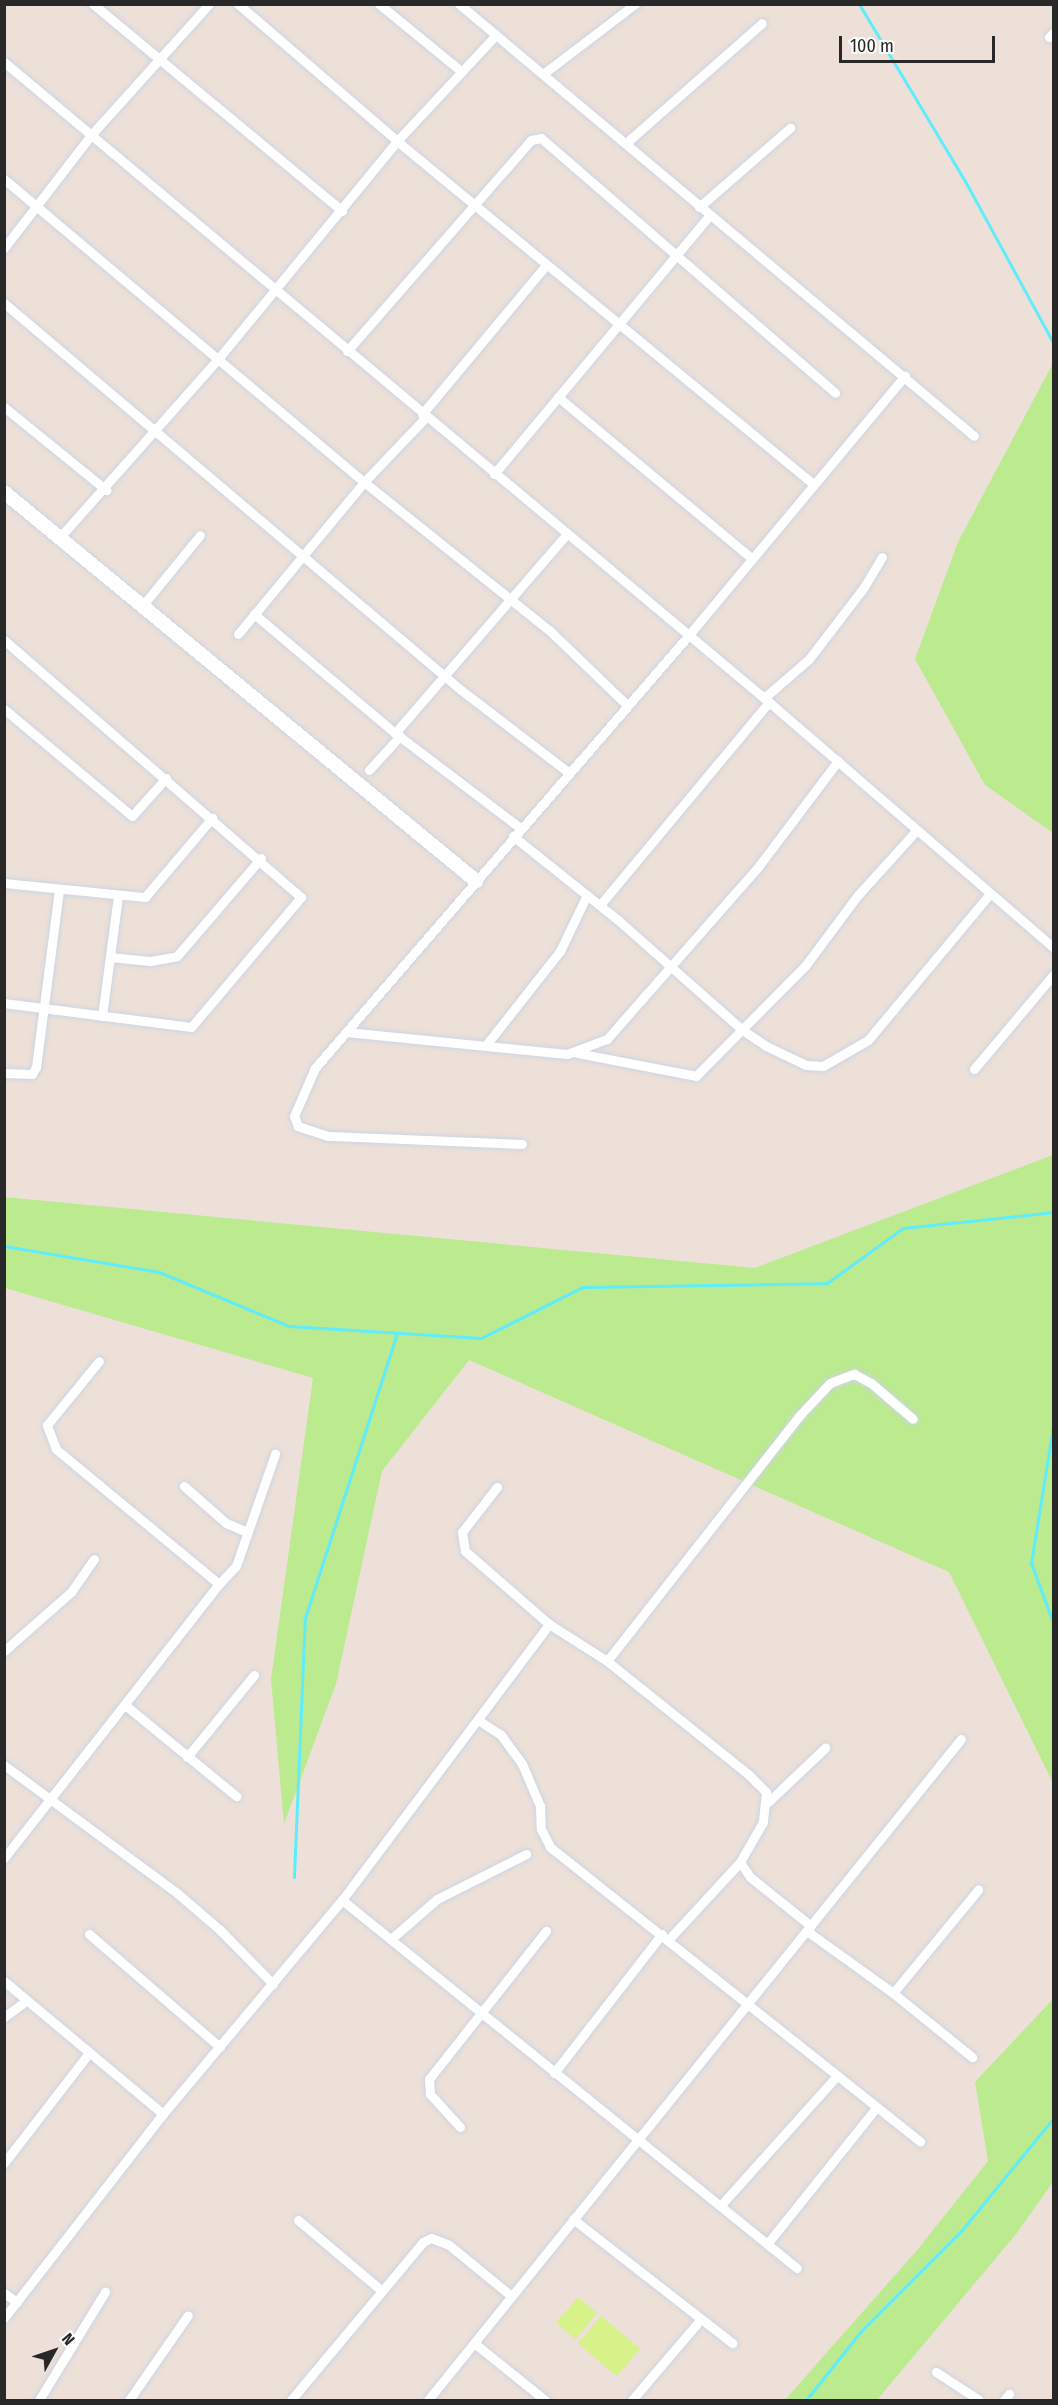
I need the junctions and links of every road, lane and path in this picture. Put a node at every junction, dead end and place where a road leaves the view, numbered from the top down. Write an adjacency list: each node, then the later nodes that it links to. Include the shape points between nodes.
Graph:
1 (93, 4): 9 (street)
2 (209, 4): 9 (street)
3 (238, 4): 15 (street)
4 (379, 4): 11 (street)
5 (635, 4): 12 (street)
6 (460, 5): 8 (street)
7 (762, 23): 16 (street)
8 (496, 35): 11 (street); 12 (street)
9 (159, 59): 14 (street); 21 (street)
10 (4, 62): 14 (street)
11 (462, 72): 15 (street)
12 (543, 74): 16 (street)
13 (790, 128): 20 (street)
14 (91, 135): 19 (street); 26 (street)
15 (397, 141): 18 (street); 21 (street)
16 (626, 143): 20 (street)
17 (4, 179): 19 (street)
18 (476, 206): 24 (street, via 531,140 541,138); 25 (street); 29 (street)
19 (39, 207): 23 (street); 30 (street)
20 (699, 207): 22 (street)
21 (342, 211): 26 (street)
22 (710, 215): 24 (street); 31 (street)
23 (4, 248)
24 (677, 254): 28 (street); 32 (street)
25 (546, 264): 28 (street); 35 (street)
26 (276, 291): 29 (street); 30 (street)
27 (4, 303): 36 (street)
28 (618, 324): 33 (street); 40 (street)
29 (347, 351): 35 (street)
30 (218, 359): 36 (street); 39 (street)
31 (904, 376): 37 (street); 40 (street)
32 (836, 393)
33 (558, 397): 38 (street); 48 (street)
34 (4, 407): 41 (street)
35 (424, 416): 38 (street); 39 (street)
36 (155, 432): 41 (street); 46 (street)
37 (974, 436)
38 (494, 474): 43 (street)
39 (363, 482): 46 (street); 49 (street)
40 (812, 483): 48 (street)
41 (106, 490): 45 (street)
42 (4, 492): 45 (street)
43 (566, 535): 49 (street); 53 (street)
44 (200, 536): 50 (street)
45 (60, 537): 50 (street)
46 (304, 556): 51 (street); 55 (street)
47 (882, 557): 56 (street, via 864,588 809,659)
48 (751, 558): 53 (street)
49 (511, 599): 55 (street); 57 (street)
50 (143, 605): 69 (street)
51 (254, 614): 52 (street); 59 (street)
52 (238, 634)
53 (688, 636): 56 (street); 57 (street)
54 (4, 640): 63 (street)
55 (444, 676): 59 (street); 62 (street)
56 (767, 700): 60 (street); 75 (street)
57 (626, 704): 62 (street)
58 (4, 710): 63 (street, via 132,816)
59 (398, 735): 61 (street); 65 (street)
60 (838, 762): 66 (street); 78 (street, via 758,867)
61 (369, 770)
62 (568, 772): 65 (street)
63 (166, 778): 64 (street)
64 (212, 818): 68 (street); 74 (street, via 150,894 139,898)
65 (520, 828): 67 (street)
66 (915, 832): 73 (street); 83 (street, via 858,895 805,966)
67 (513, 836): 69 (street); 72 (street)
68 (261, 858): 77 (street, via 177,956 150,961); 82 (street, via 301,897 201,1019 191,1027)
69 (476, 881): 84 (street)
70 (4, 883): 71 (street)
71 (59, 889): 74 (street); 81 (street)
72 (587, 895): 75 (street); 85 (street, via 560,951)
73 (989, 895): 76 (street); 83 (street, via 868,1040 847,1055 823,1066 806,1065)
74 (118, 896): 77 (street)
75 (600, 905): 78 (street)
76 (1053, 948)
77 (110, 957): 82 (street)
78 (672, 966): 83 (street); 86 (street, via 619,1030)
79 (1053, 974): 87 (street)
80 (4, 1004): 81 (street)
81 (41, 1008): 82 (street); 88 (street, via 36,1067 32,1074)
82 (102, 1016)
83 (741, 1029): 86 (street, via 696,1076)
84 (346, 1032): 85 (street, via 429,1043); 89 (street, via 315,1068 305,1087 295,1108 298,1126 328,1136)
85 (486, 1045): 86 (street)
86 (576, 1053)
87 (974, 1069)
88 (4, 1073)
89 (522, 1144)
90 (99, 1361): 97 (street, via 47,1425 52,1443)
91 (913, 1419): 100 (street, via 871,1383 854,1374 830,1383 799,1416)
92 (274, 1454): 95 (street)
93 (184, 1486): 95 (street, via 226,1523)
94 (497, 1487): 98 (street, via 462,1532 461,1542 465,1551)
95 (247, 1532): 97 (street, via 236,1566)
96 (94, 1559): 99 (street, via 71,1592)
97 (219, 1584): 102 (street)
98 (549, 1624): 100 (street); 103 (street)
99 (4, 1651)
100 (607, 1661): 110 (street, via 748,1774 766,1792)
101 (254, 1676): 106 (street)
102 (125, 1705): 106 (street); 109 (street)
103 (478, 1720): 115 (street); 119 (street, via 501,1735 522,1764 540,1806 541,1829 550,1847)
104 (962, 1739): 116 (street)
105 (825, 1748): 110 (street)
106 (187, 1757): 108 (street)
107 (4, 1765): 109 (street)
108 (236, 1796)
109 (48, 1801): 112 (street); 122 (street, via 177,1893)
110 (768, 1802): 113 (street, via 763,1822)
111 (526, 1854): 120 (street, via 437,1899)
112 (4, 1858)
113 (740, 1862): 116 (street, via 750,1877); 119 (street)
114 (978, 1890): 123 (street)
115 (342, 1900): 120 (street); 122 (street)
116 (809, 1928): 123 (street); 125 (street)
117 (546, 1931): 126 (street)
118 (89, 1934): 128 (street)
119 (665, 1937): 125 (street); 131 (street)
120 (391, 1940): 126 (street)
121 (4, 1981): 124 (street)
122 (273, 1984): 128 (street)
123 (892, 1993): 130 (street)
124 (25, 2002): 127 (street); 129 (street)
125 (748, 2004): 132 (street); 137 (street)
126 (478, 2013): 131 (street); 135 (street, via 429,2079 430,2094)
127 (4, 2017)
128 (220, 2047): 134 (street)
129 (89, 2053): 134 (street); 138 (street)
130 (972, 2057)
131 (554, 2073): 137 (street)
132 (836, 2078): 133 (street); 139 (street)
133 (876, 2108): 136 (street); 142 (street)
134 (163, 2114): 148 (street)
135 (460, 2127)
136 (920, 2141)
137 (637, 2142): 139 (street); 140 (street)
138 (4, 2163)
139 (721, 2205): 142 (street)
140 (573, 2219): 147 (street); 151 (street)
141 (298, 2220): 144 (street)
142 (768, 2244): 143 (street)
143 (796, 2268)
144 (382, 2291): 147 (street, via 431,2238 449,2245); 157 (street)
145 (105, 2292): 155 (street)
146 (4, 2293): 148 (street)
147 (510, 2295): 152 (street)
148 (17, 2302): 150 (street)
149 (188, 2315): 156 (street)
150 (4, 2318)
151 (700, 2320): 153 (street); 160 (street)
152 (474, 2343): 158 (street); 159 (street)
153 (732, 2343)
154 (936, 2372): 161 (street)
155 (39, 2400)
156 (129, 2400)
157 (291, 2400)
158 (428, 2400)
159 (545, 2400)
160 (632, 2400)
161 (979, 2400)

